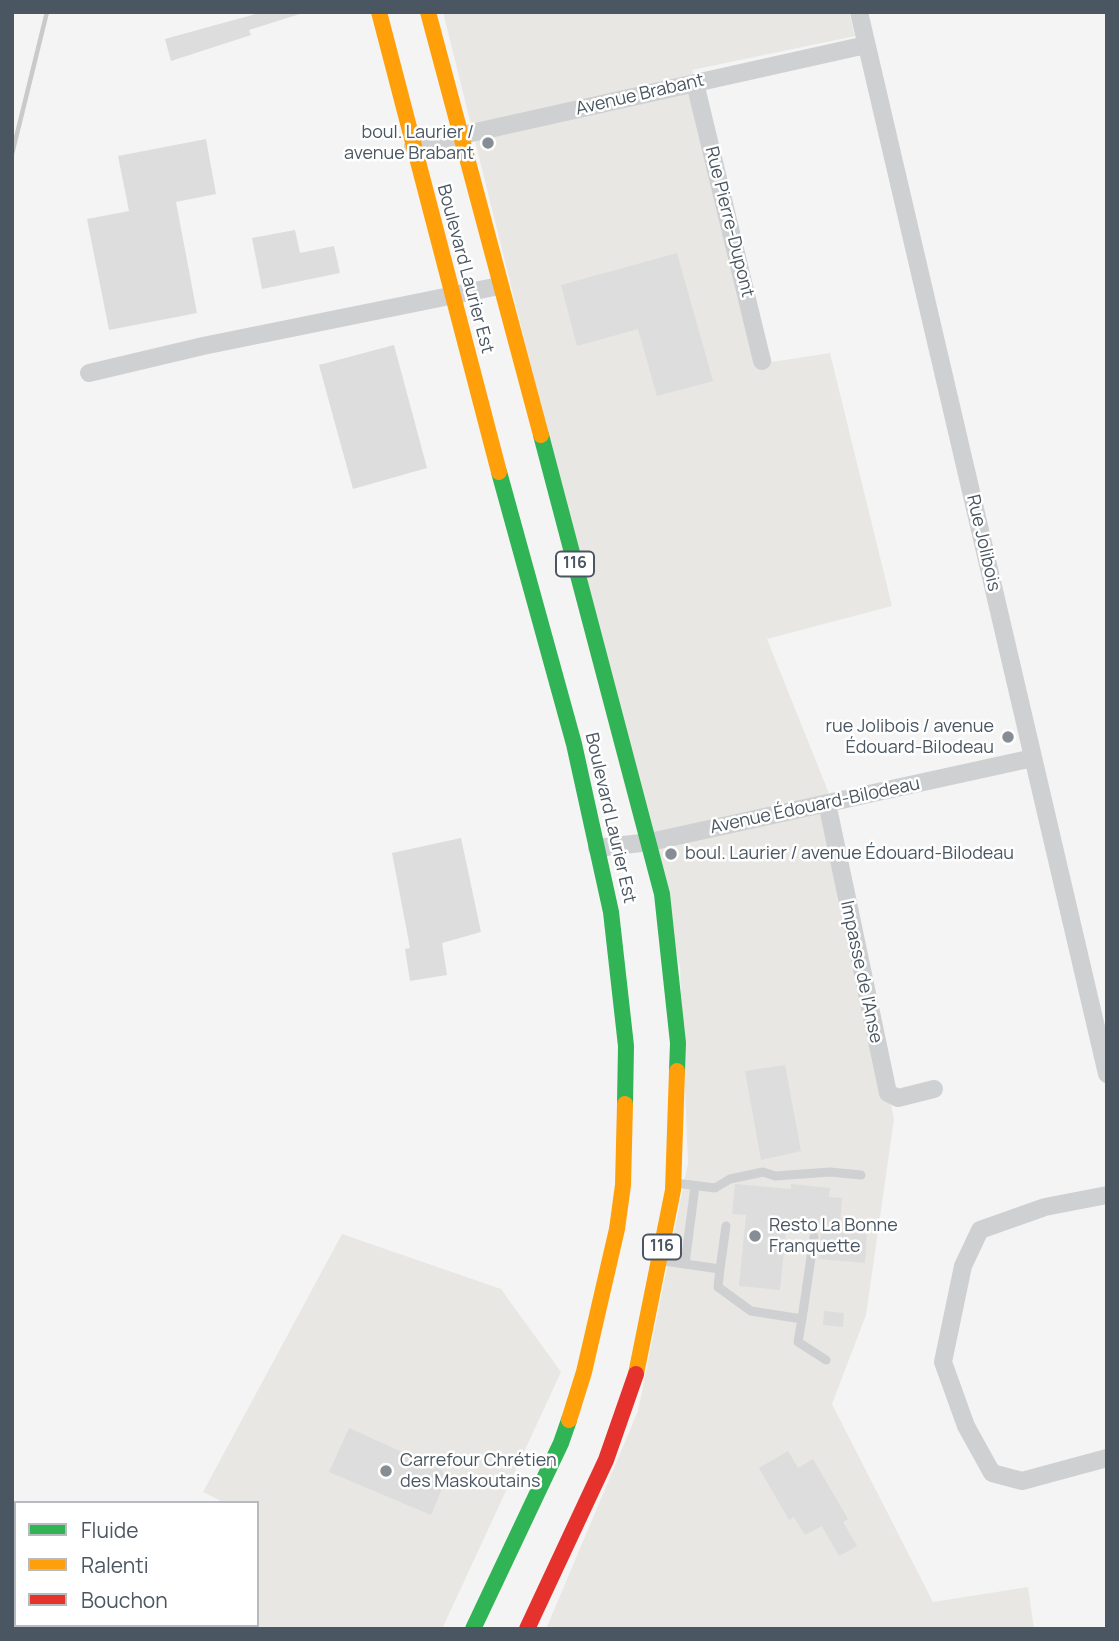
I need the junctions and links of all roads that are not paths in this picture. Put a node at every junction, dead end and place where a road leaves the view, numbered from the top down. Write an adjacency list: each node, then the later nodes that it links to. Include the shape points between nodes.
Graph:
1 (379, 12): 7 (main road, Boulevard Laurier Est / 116)
2 (428, 12): 6 (main road, Boulevard Laurier Est / 116)
3 (859, 12): 4 (street, Rue Jolibois)
4 (866, 45): 5 (street, Avenue Brabant); 12 (street, Rue Jolibois)
5 (695, 83): 6 (street, Avenue Brabant); 10 (street, Rue Pierre-Dupont)
6 (459, 136): 7 (street, Avenue Brabant); 8 (main road, Boulevard Laurier Est / 116)
7 (413, 146): 9 (main road, Boulevard Laurier Est / 116)
8 (499, 286): 9 (street); 14 (main road, Boulevard Laurier Est / 116)
9 (451, 296): 11 (street); 15 (main road, Boulevard Laurier Est / 116, via 553,663)
10 (762, 361)
11 (89, 373)
12 (1033, 758): 13 (street, Avenue Édouard-Bilodeau); 16 (street, Rue Jolibois)
13 (827, 803): 14 (street, Avenue Édouard-Bilodeau); 17 (street, Impasse de l'Anse, via 888,1093 898,1098)
14 (650, 842): 15 (street, Avenue Édouard-Bilodeau); 19 (main road, Boulevard Laurier Est / 116, via 662,894 678,1043)
15 (597, 848): 30 (main road, Boulevard Laurier Est / 116, via 611,912 626,1046 623,1185 617,1229 584,1372 561,1443)
16 (1107, 1074)
17 (934, 1089)
18 (861, 1175): 20 (lane, via 830,1172 775,1177 763,1172 730,1179 715,1188)
19 (673, 1182): 20 (lane); 24 (main road, Boulevard Laurier Est / 116)
20 (695, 1186): 25 (lane)
21 (1107, 1195): 29 (street, via 1045,1207 980,1230 963,1266 943,1362 966,1426 992,1473 1022,1481)
22 (726, 1226): 26 (lane)
23 (814, 1237): 27 (lane)
24 (659, 1260): 25 (lane); 31 (main road, Boulevard Laurier Est / 116, via 639,1365 606,1460)
25 (685, 1264): 26 (lane)
26 (720, 1269): 27 (lane, via 718,1287 751,1311)
27 (802, 1319): 28 (lane, via 798,1342)
28 (826, 1360)
29 (1107, 1458)
30 (473, 1629)
31 (527, 1629)

